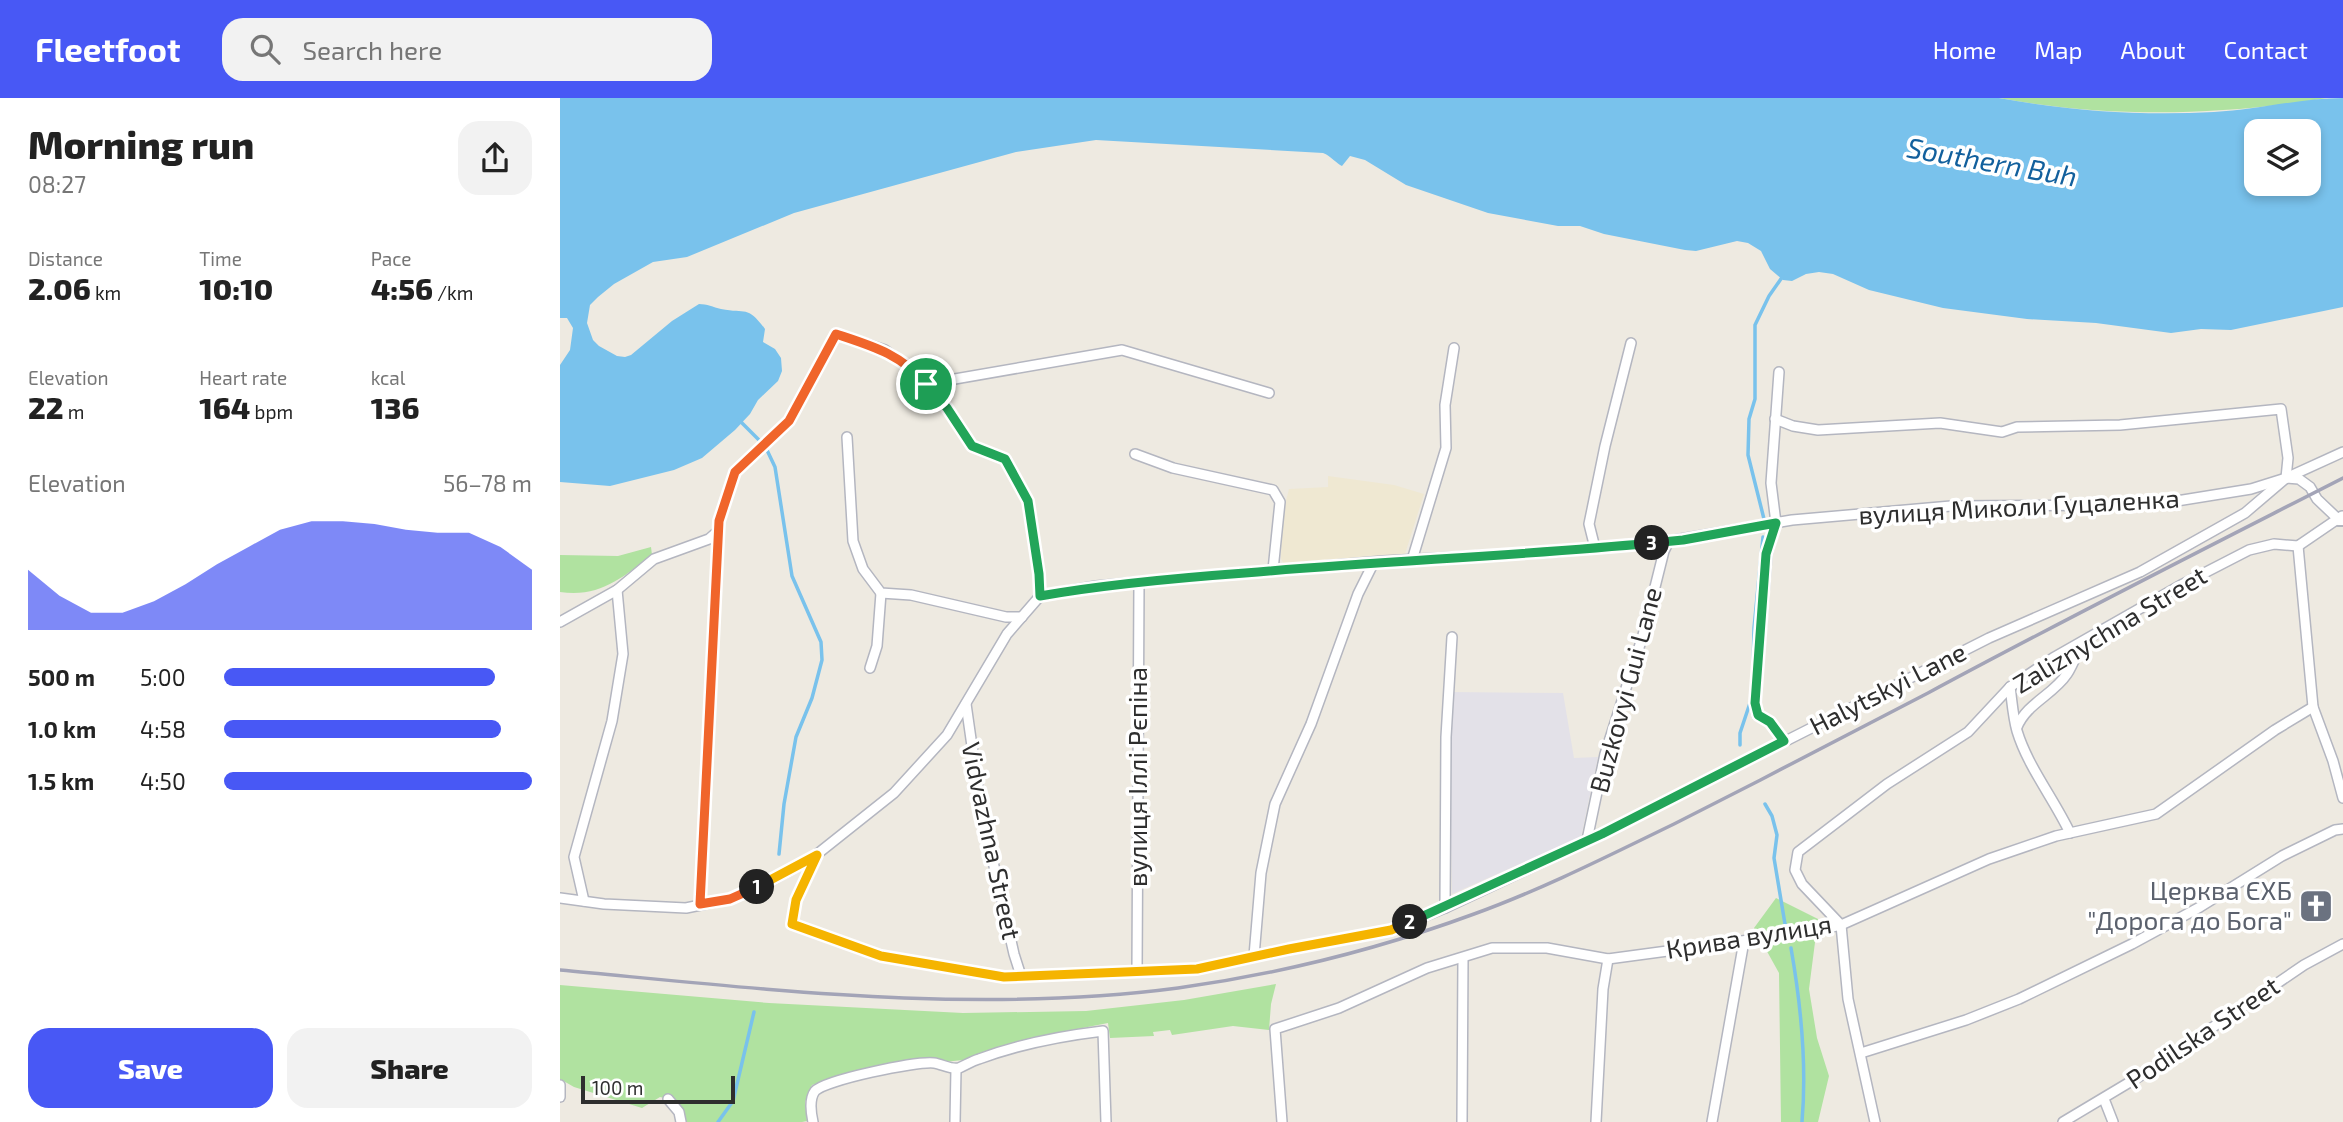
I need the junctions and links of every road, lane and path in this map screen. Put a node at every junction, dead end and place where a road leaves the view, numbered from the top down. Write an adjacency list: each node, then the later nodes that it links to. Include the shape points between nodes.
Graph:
1 (1631, 342): 16 (street, via 1589,524)
2 (1454, 348): 17 (street, via 1445,405 1446,448)
3 (1779, 372): 6 (street)
4 (926, 384): 5 (street, via 1122,350); 13 (street, via 885,350 836,334 789,421 735,472); 23 (street, via 972,446 1005,459 1028,501)
5 (1269, 393)
6 (1775, 419): 10 (street, via 1818,430 1940,423 2002,432 2017,427 2120,425 2281,409); 12 (street, via 1771,483)
7 (847, 437): 22 (street, via 853,541 863,569)
8 (2343, 452): 10 (street)
9 (1135, 454): 19 (street, via 1172,468 1273,489 1280,502)
10 (2286, 478): 11 (street, via 2299,479 2310,487 2317,499); 12 (street, вулиця Миколи Гуцаленка, via 2251,489 2152,505 1951,506); 33 (street, Halytskyi Lane, via 2245,513 2140,572 1989,638)
11 (2341, 518): 15 (street)
12 (1776, 523): 14 (street, вулиця Миколи Гуцаленка); 33 (street, via 1766,554 1755,703 1758,715 1770,722)
13 (717, 532): 21 (street, via 654,559); 41 (street)
14 (1669, 541): 16 (street, вулиця Миколи Гуцаленка); 37 (street, Buzkovyi Gui Lane, via 1605,754)
15 (2298, 546): 27 (street, Zaliznychna Street, via 2274,544 2249,550); 31 (street)
16 (1595, 548): 17 (street, вулиця Миколи Гуцаленка)
17 (1412, 560): 18 (street, вулиця Миколи Гуцаленка)
18 (1374, 562): 19 (street, вулиця Миколи Гуцаленка); 46 (street, via 1275,804 1261,873)
19 (1273, 570): 20 (street, вулиця Миколи Гуцаленка)
20 (1139, 582): 23 (street, вулиця Миколи Гуцаленка); 49 (street, вулиця Іллі Рєпіна)
21 (617, 590): 25 (street); 40 (street, via 623,654 617,694 574,857)
22 (881, 593): 24 (street); 28 (street, via 877,646)
23 (1040, 596): 24 (street)
24 (1022, 617): 30 (street)
25 (560, 622)
26 (1452, 637): 42 (street)
27 (2083, 643): 29 (street, Zaliznychna Street); 32 (street, via 2067,674 2022,715)
28 (870, 668)
29 (2010, 687): 32 (street); 43 (street, Zaliznychna Street, via 1968,732 1887,784 1798,852 1795,870 1802,884)
30 (966, 704): 38 (street, via 947,735 894,793); 50 (street, Vidvazhna Street, via 981,809)
31 (2313, 706): 34 (street); 36 (street, Крива вулиця, via 2156,814)
32 (2016, 729): 36 (street)
33 (1784, 741): 37 (street, Halytskyi Lane)
34 (2343, 798)
35 (2343, 829): 51 (street, via 2282,856 2190,912 2020,999)
36 (2070, 833): 43 (street, Крива вулиця, via 1989,859)
37 (1587, 841): 42 (street, Halytskyi Lane)
38 (817, 855): 41 (street, via 759,887 730,899); 50 (street, Halytskyi Lane, via 796,900 792,924 881,956)
39 (560, 898): 40 (street)
40 (584, 901): 41 (street, via 686,908)
41 (700, 904)
42 (1445, 908): 46 (street, Halytskyi Lane, via 1391,930)
43 (1841, 925): 44 (street, Крива вулиця); 51 (street, via 1848,999)
44 (1744, 941): 48 (street, Крива вулиця); 64 (street)
45 (2343, 944): 56 (street, Podilska Street, via 2252,998)
46 (1254, 956): 49 (street, Halytskyi Lane, via 1197,969)
47 (1463, 958): 48 (street, Крива вулиця, via 1492,948 1547,948); 61 (street, Крива вулиця, via 1275,1029); 62 (street)
48 (1608, 959): 63 (street)
49 (1138, 972): 50 (street, Halytskyi Lane)
50 (1021, 976)
51 (1861, 1053): 65 (street)
52 (956, 1069): 57 (street, via 933,1063 899,1066 829,1084 811,1097); 59 (street); 60 (street, via 1028,1044 1103,1031)
53 (560, 1085): 54 (street)
54 (560, 1097)
55 (668, 1099): 58 (street, via 679,1111)
56 (2104, 1099): 66 (street, Podilska Street); 67 (street)
57 (812, 1118)
58 (681, 1122)
59 (955, 1122)
60 (1106, 1122)
61 (1282, 1122)
62 (1462, 1122)
63 (1596, 1122)
64 (1712, 1122)
65 (1875, 1122)
66 (2063, 1122)
67 (2113, 1122)

